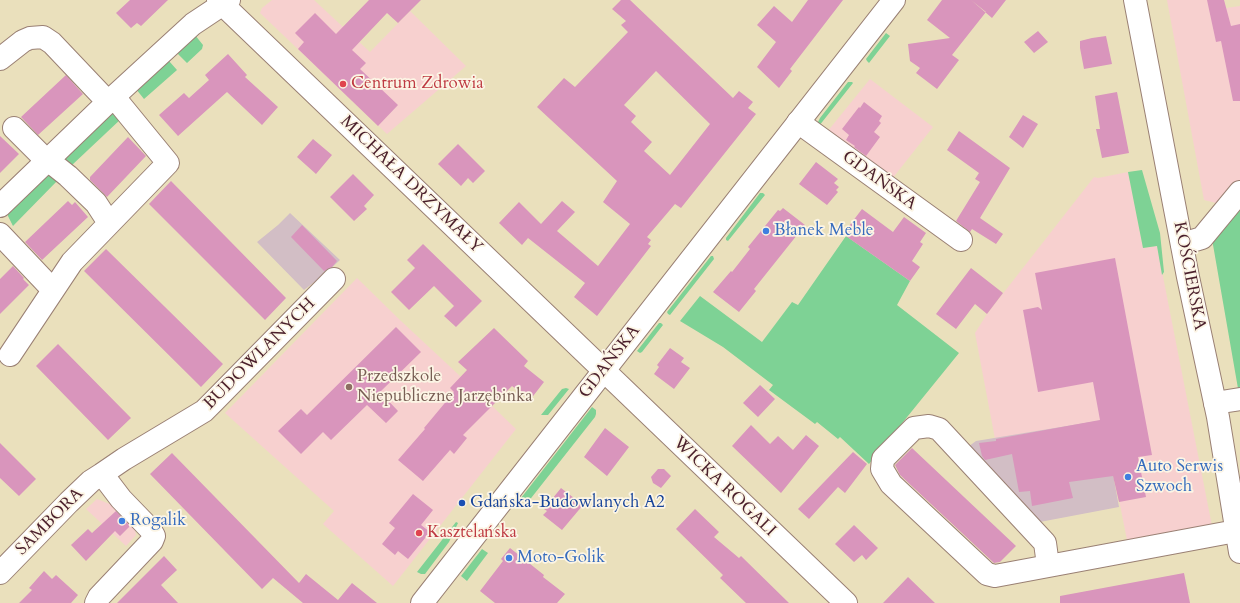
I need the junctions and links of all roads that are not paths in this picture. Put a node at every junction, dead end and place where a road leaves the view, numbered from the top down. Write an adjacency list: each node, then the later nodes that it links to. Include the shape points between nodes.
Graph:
1 (894, 0): 6 (street, GDAŃSKA)
2 (1135, 0): 14 (street, KOŚCIERSKA)
3 (223, 2): 5 (street, via 193,24); 18 (street, MICHAŁA DRZYMAŁY)
4 (0, 59): 5 (street, via 23,41 43,37)
5 (111, 99): 8 (street); 11 (street, via 168,163)
6 (798, 122): 13 (street, GDAŃSKA); 18 (street, GDAŃSKA)
7 (14, 128): 8 (street)
8 (48, 160): 10 (street); 11 (street, via 96,203)
9 (1240, 192): 14 (street, via 1202,238)
10 (0, 206)
11 (109, 223): 16 (street, via 72,262)
12 (0, 234): 16 (street)
13 (961, 240)
14 (1182, 244): 20 (street, KOŚCIERSKA)
15 (334, 279): 21 (street, BUDOWLANYCH, via 204,410)
16 (53, 290): 17 (street)
17 (10, 355)
18 (603, 371): 27 (street, GDAŃSKA); 28 (street, WICKA ROGALI)
19 (1240, 399): 20 (street)
20 (1215, 403): 22 (street, KOŚCIERSKA)
21 (102, 474): 25 (street, SAMBORA, via 69,502); 26 (street, via 154,536)
22 (1236, 531): 23 (street, KOŚCIERSKA); 24 (street)
23 (1240, 552)
24 (1048, 565): 24 (street, via 995,576 987,574 891,484 882,469 883,459 914,428 929,426 939,429 1045,543)
25 (0, 572)
26 (96, 603)
27 (422, 603)
28 (846, 603)

